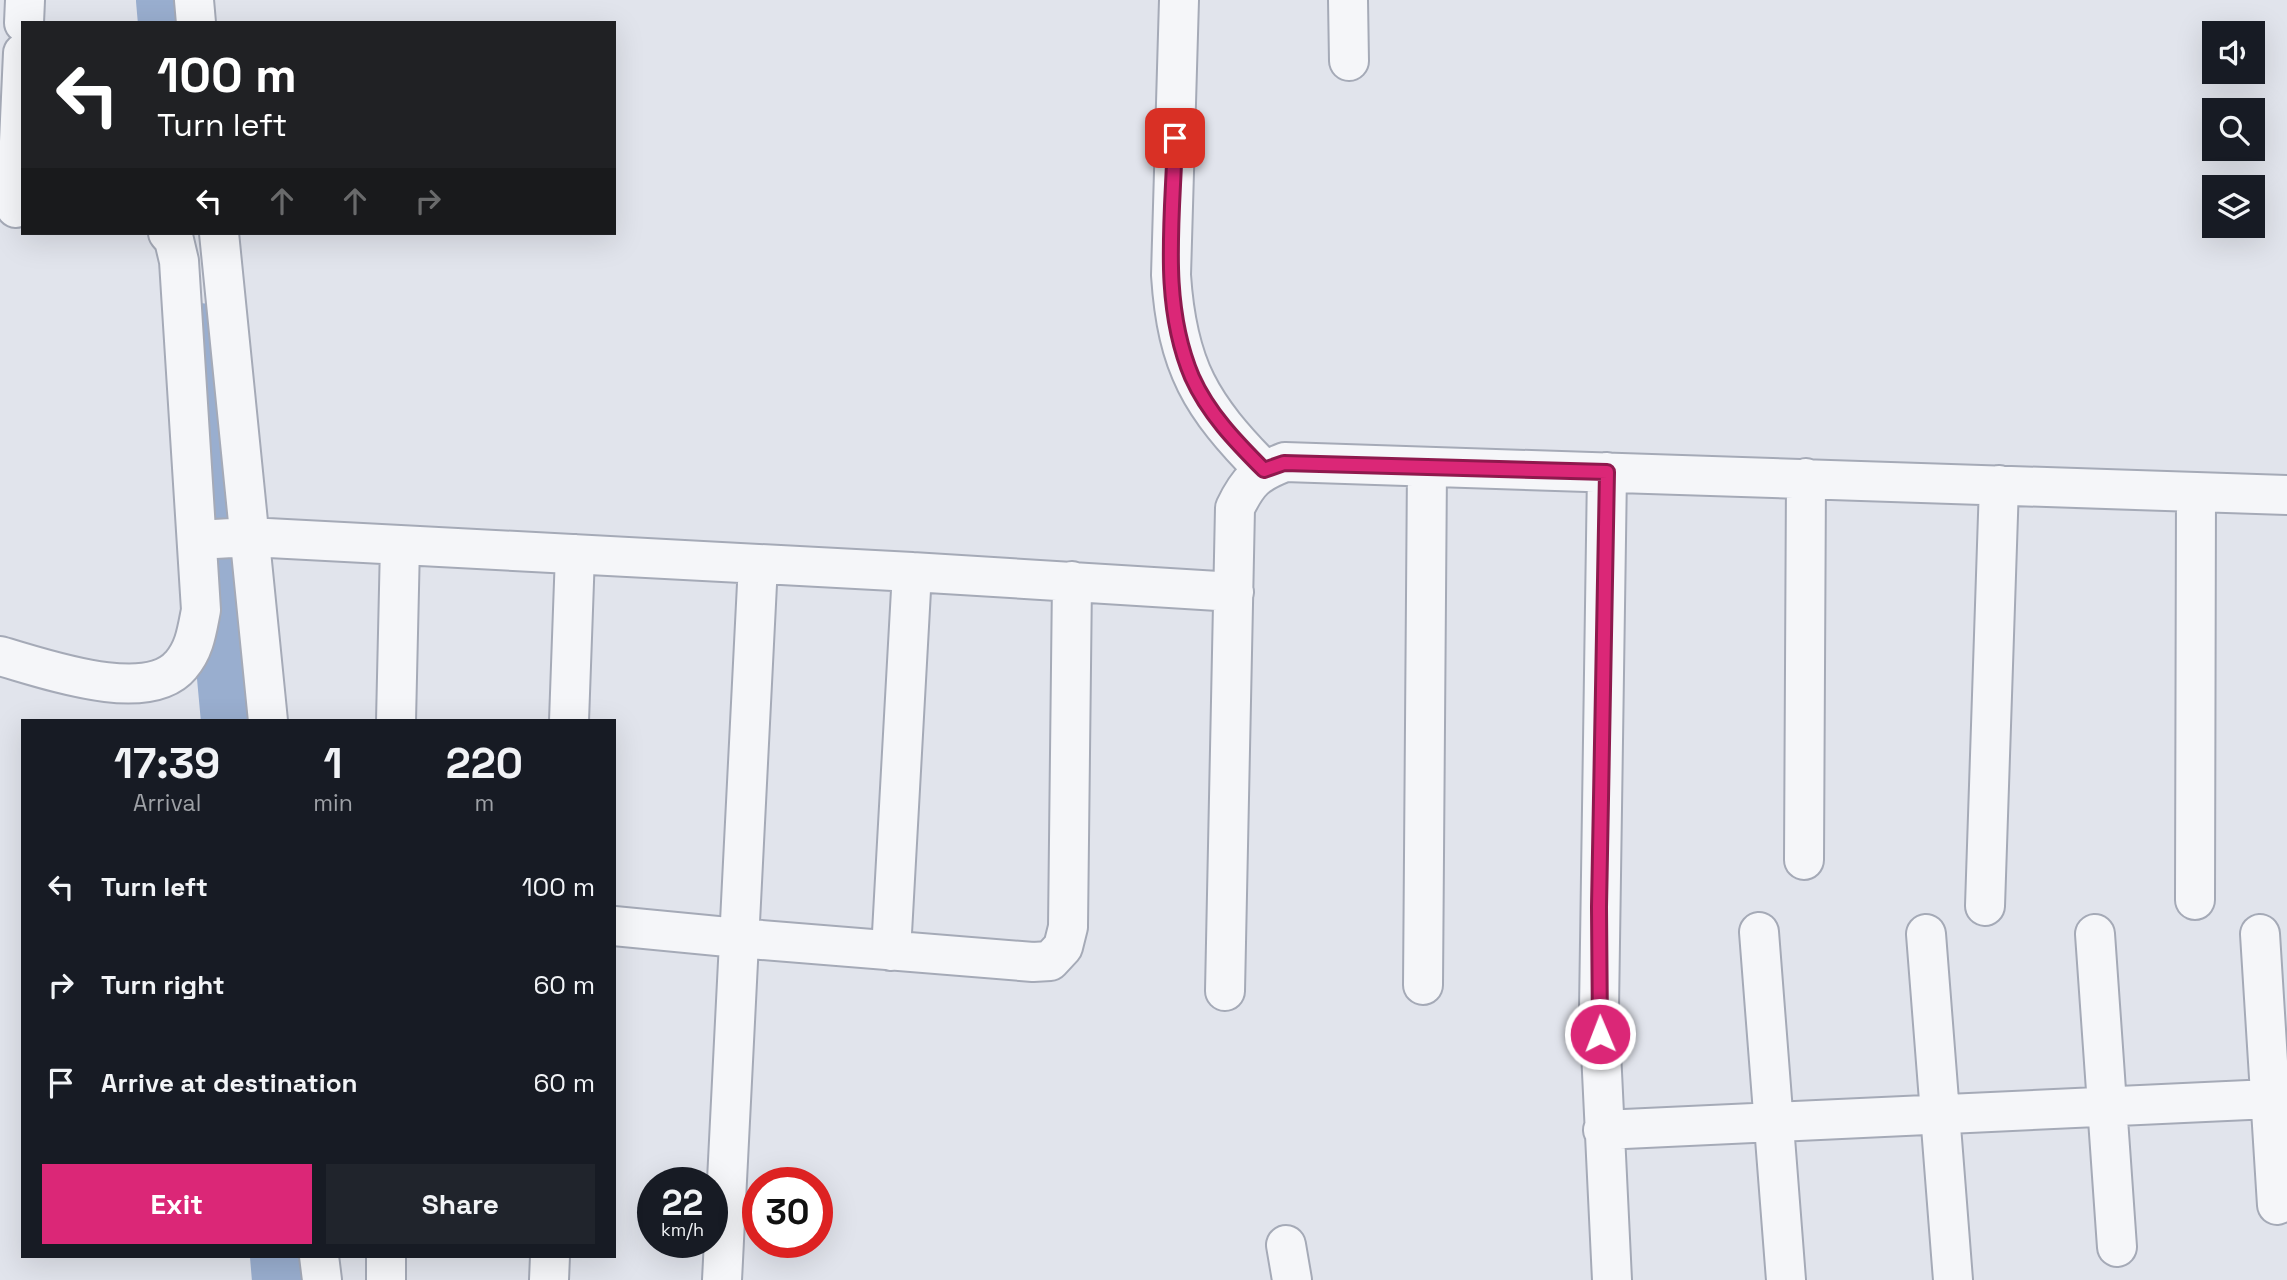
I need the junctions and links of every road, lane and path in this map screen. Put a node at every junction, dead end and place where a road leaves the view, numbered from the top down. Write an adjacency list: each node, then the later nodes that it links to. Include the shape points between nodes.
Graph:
1 (25, 0): 5 (street)
2 (194, 0): 6 (street)
3 (1179, 0): 13 (street, via 1173,309 1192,379 1214,415)
4 (1348, 0): 7 (street)
5 (24, 21)
6 (196, 21)
7 (1349, 61)
8 (21, 84): 9 (street)
9 (13, 208)
10 (170, 235): 19 (street, via 179,261)
11 (219, 235): 19 (street)
12 (1427, 467): 13 (street, via 1284,463); 14 (street); 40 (street)
13 (1264, 470): 25 (street, via 1247,484 1235,508)
14 (1607, 472): 15 (street); 46 (street, via 1599,907)
15 (1805, 478): 16 (street); 30 (street)
16 (1999, 485): 17 (street); 32 (street)
17 (2196, 492): 18 (street); 31 (street)
18 (2287, 495)
19 (223, 539): 20 (street); 26 (street, via 192,648 180,668 158,680 132,684 93,681); 27 (street)
20 (400, 545): 21 (street); 28 (street)
21 (575, 554): 22 (street); 29 (street)
22 (758, 564): 23 (street); 38 (street)
23 (912, 572): 24 (street); 39 (street)
24 (1072, 581): 25 (street); 39 (street, via 1068,927 1063,947 1050,961 1033,962)
25 (1234, 592): 41 (street)
26 (0, 656)
27 (268, 719)
28 (396, 719)
29 (569, 719)
30 (1804, 860)
31 (2195, 900)
32 (1985, 906)
33 (616, 926): 38 (street)
34 (1759, 932): 45 (street)
35 (1926, 934): 44 (street)
36 (2095, 934): 43 (street)
37 (2260, 934): 42 (street)
38 (738, 938): 39 (street); 55 (street)
39 (891, 951)
40 (1423, 985)
41 (1225, 990)
42 (2270, 1099): 43 (street); 47 (street)
43 (2107, 1107): 44 (street); 48 (street)
44 (1940, 1115): 45 (street); 58 (street)
45 (1773, 1122): 46 (street); 57 (street)
46 (1603, 1130): 56 (street)
47 (2277, 1205)
48 (2118, 1247)
49 (319, 1258): 52 (street)
50 (386, 1258): 53 (street)
51 (550, 1258): 54 (street)
52 (322, 1280)
53 (386, 1280)
54 (549, 1280)
55 (722, 1280)
56 (1612, 1280)
57 (1786, 1280)
58 (1953, 1280)

